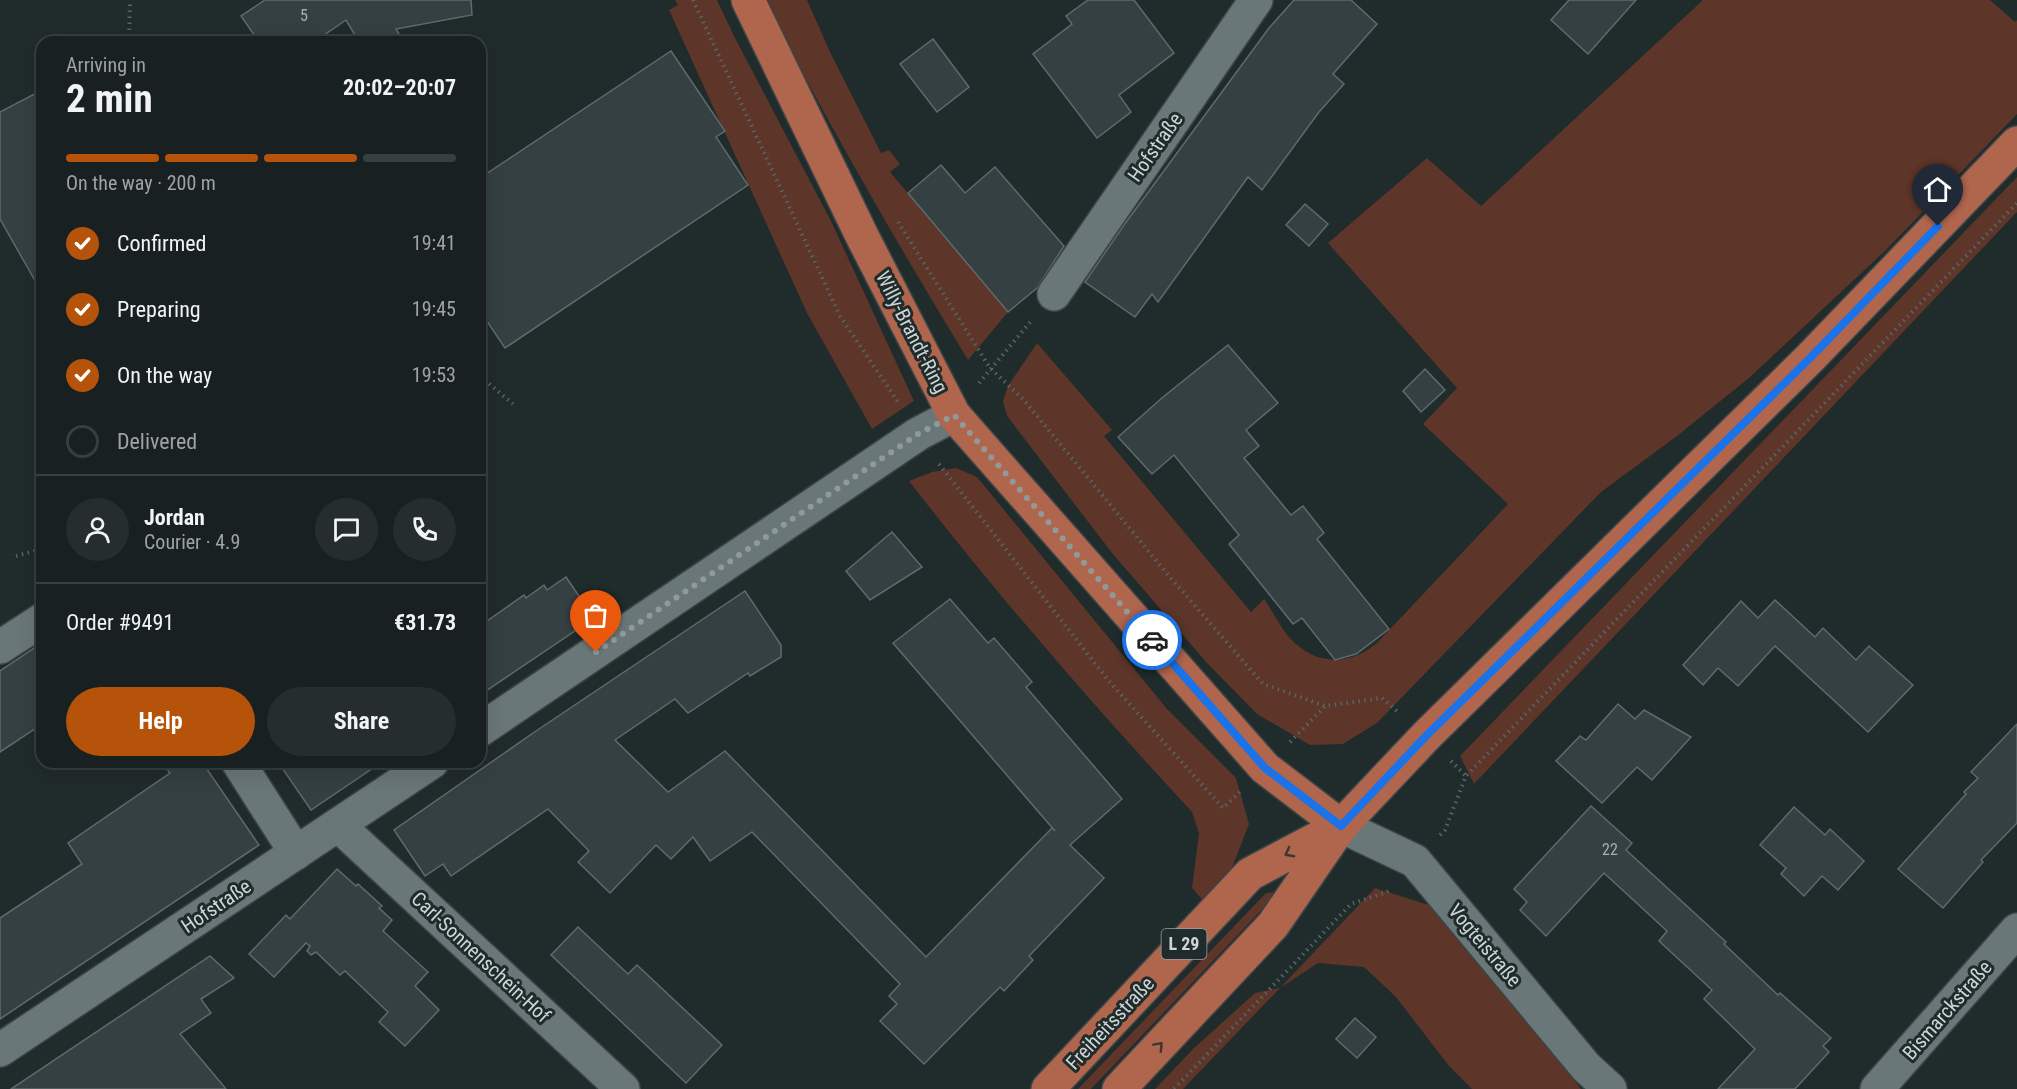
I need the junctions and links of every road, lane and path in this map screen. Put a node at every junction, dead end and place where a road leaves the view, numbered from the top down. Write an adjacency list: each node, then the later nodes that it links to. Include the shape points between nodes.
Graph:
1 (130, 0): 4 (path)
2 (748, 0): 12 (main road, Willy-Brandt-Ring)
3 (1256, 0): 8 (street, Hofstraße)
4 (129, 36)
5 (2017, 143): 18 (main road, Freiheitsstraße / L 29, via 1810,358)
6 (2017, 202): 21 (path)
7 (892, 213): 9 (path)
8 (1054, 294): 9 (path)
9 (990, 368): 12 (path); 18 (path, via 1023,399 1263,684 1325,706 1382,698)
10 (486, 381): 11 (path)
11 (513, 404)
12 (954, 415): 17 (street, via 918,434); 23 (main road, Willy-Brandt-Ring, via 1265,768)
13 (36, 551): 14 (path)
14 (15, 556)
15 (36, 624): 16 (street)
16 (0, 647)
17 (486, 726)
18 (1426, 736): 21 (path); 23 (main road, Freiheitsstraße / L 29)
19 (242, 768): 24 (street)
20 (423, 768): 22 (street, Hofstraße)
21 (1466, 776): 25 (path, via 1445,830)
22 (338, 825): 24 (street, Hofstraße); 28 (street, Carl-Sonnenschein-Hof)
23 (1341, 826): 25 (street, Vogteistraße); 29 (main road, Freiheitsstraße / L 29, one-way to 29, via 1250,874); 30 (main road, Freiheitsstraße / L 29, one-way to 23, via 1273,925)
24 (296, 854): 27 (street, Hofstraße)
25 (1415, 861): 31 (path, via 1388,892 1351,904); 32 (street, Vogteistraße, via 1586,1066)
26 (2017, 930): 33 (street, Bismarckstraße)
27 (0, 1050)
28 (623, 1089)
29 (1048, 1089)
30 (1119, 1089)
31 (1174, 1089)
32 (1610, 1089)
33 (1877, 1089)

